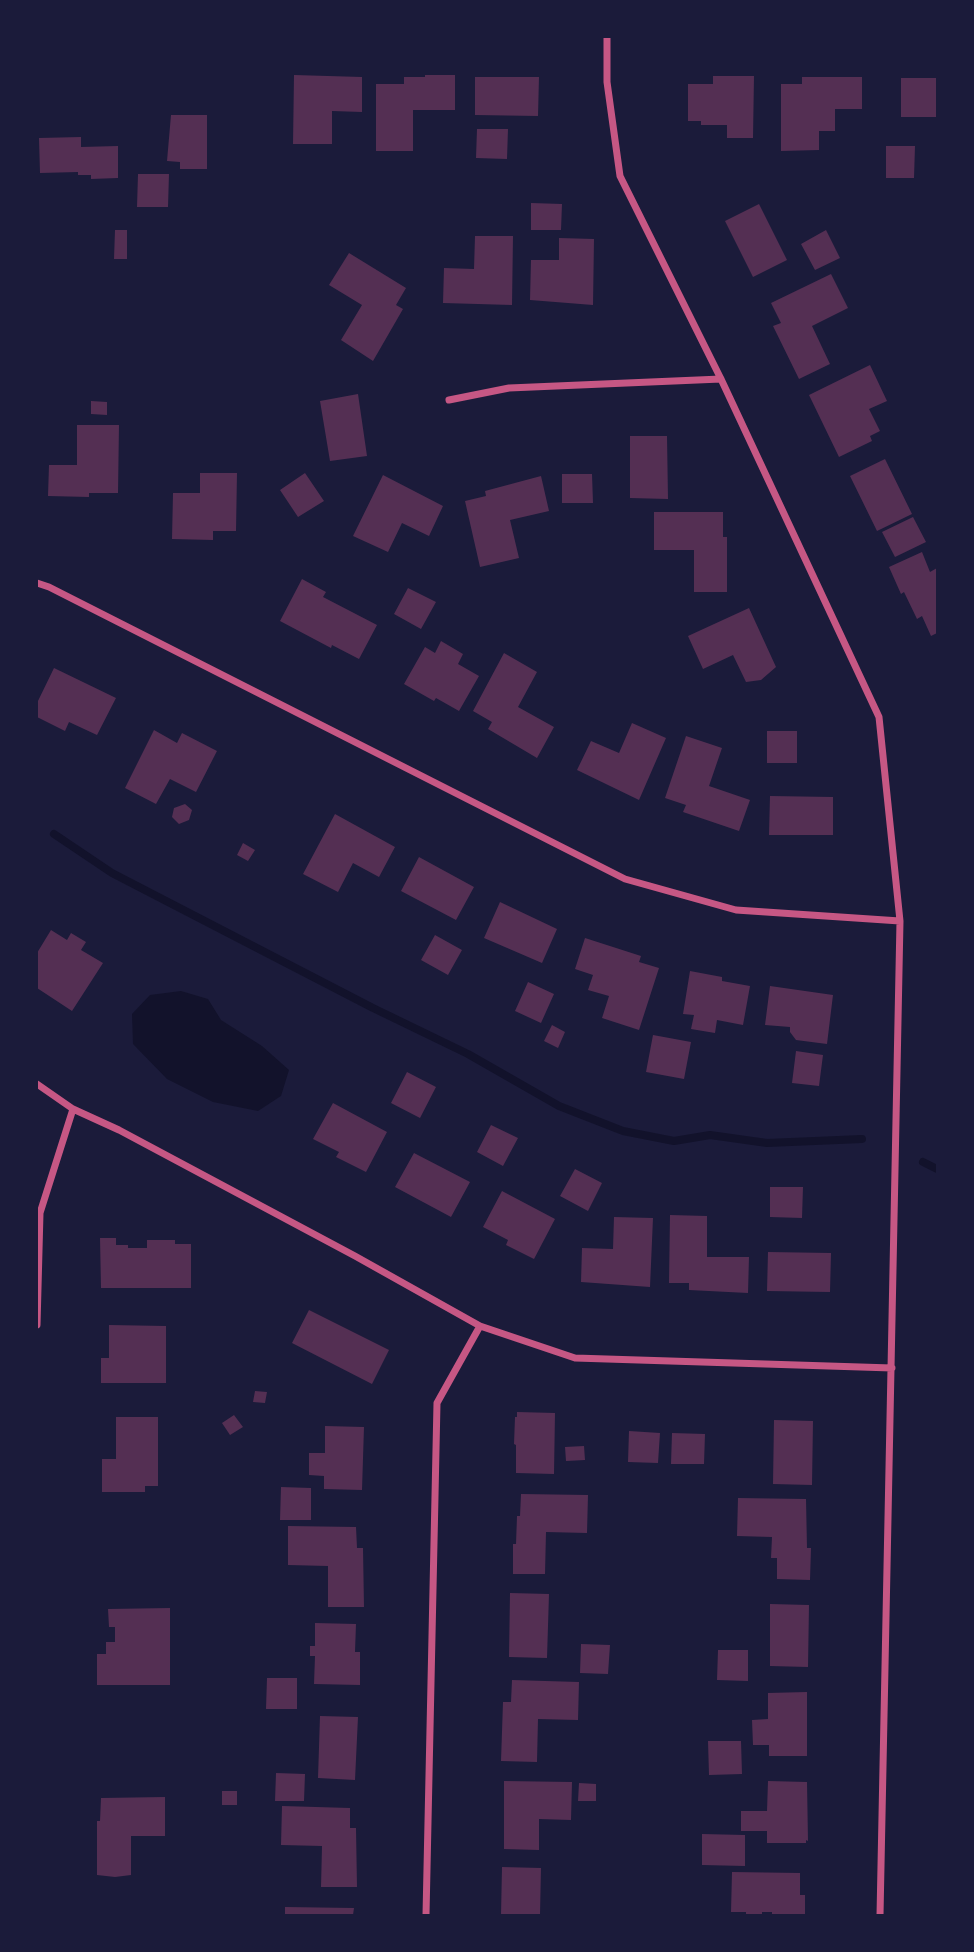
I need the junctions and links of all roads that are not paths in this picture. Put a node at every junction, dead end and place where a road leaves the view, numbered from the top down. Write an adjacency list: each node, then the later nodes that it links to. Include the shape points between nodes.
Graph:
1 (607, 37): 2 (street, via 607,82 620,176)
2 (721, 379): 3 (street, via 509,388); 5 (street, via 879,717)
3 (449, 400)
4 (37, 583): 5 (street, via 625,879 736,909)
5 (900, 921): 10 (street)
6 (37, 1084): 7 (street)
7 (74, 1109): 8 (street, via 40,1213); 9 (street)
8 (37, 1325)
9 (480, 1326): 10 (street, via 575,1358); 11 (street, via 438,1404)
10 (892, 1368): 12 (street)
11 (426, 1915)
12 (880, 1915)

